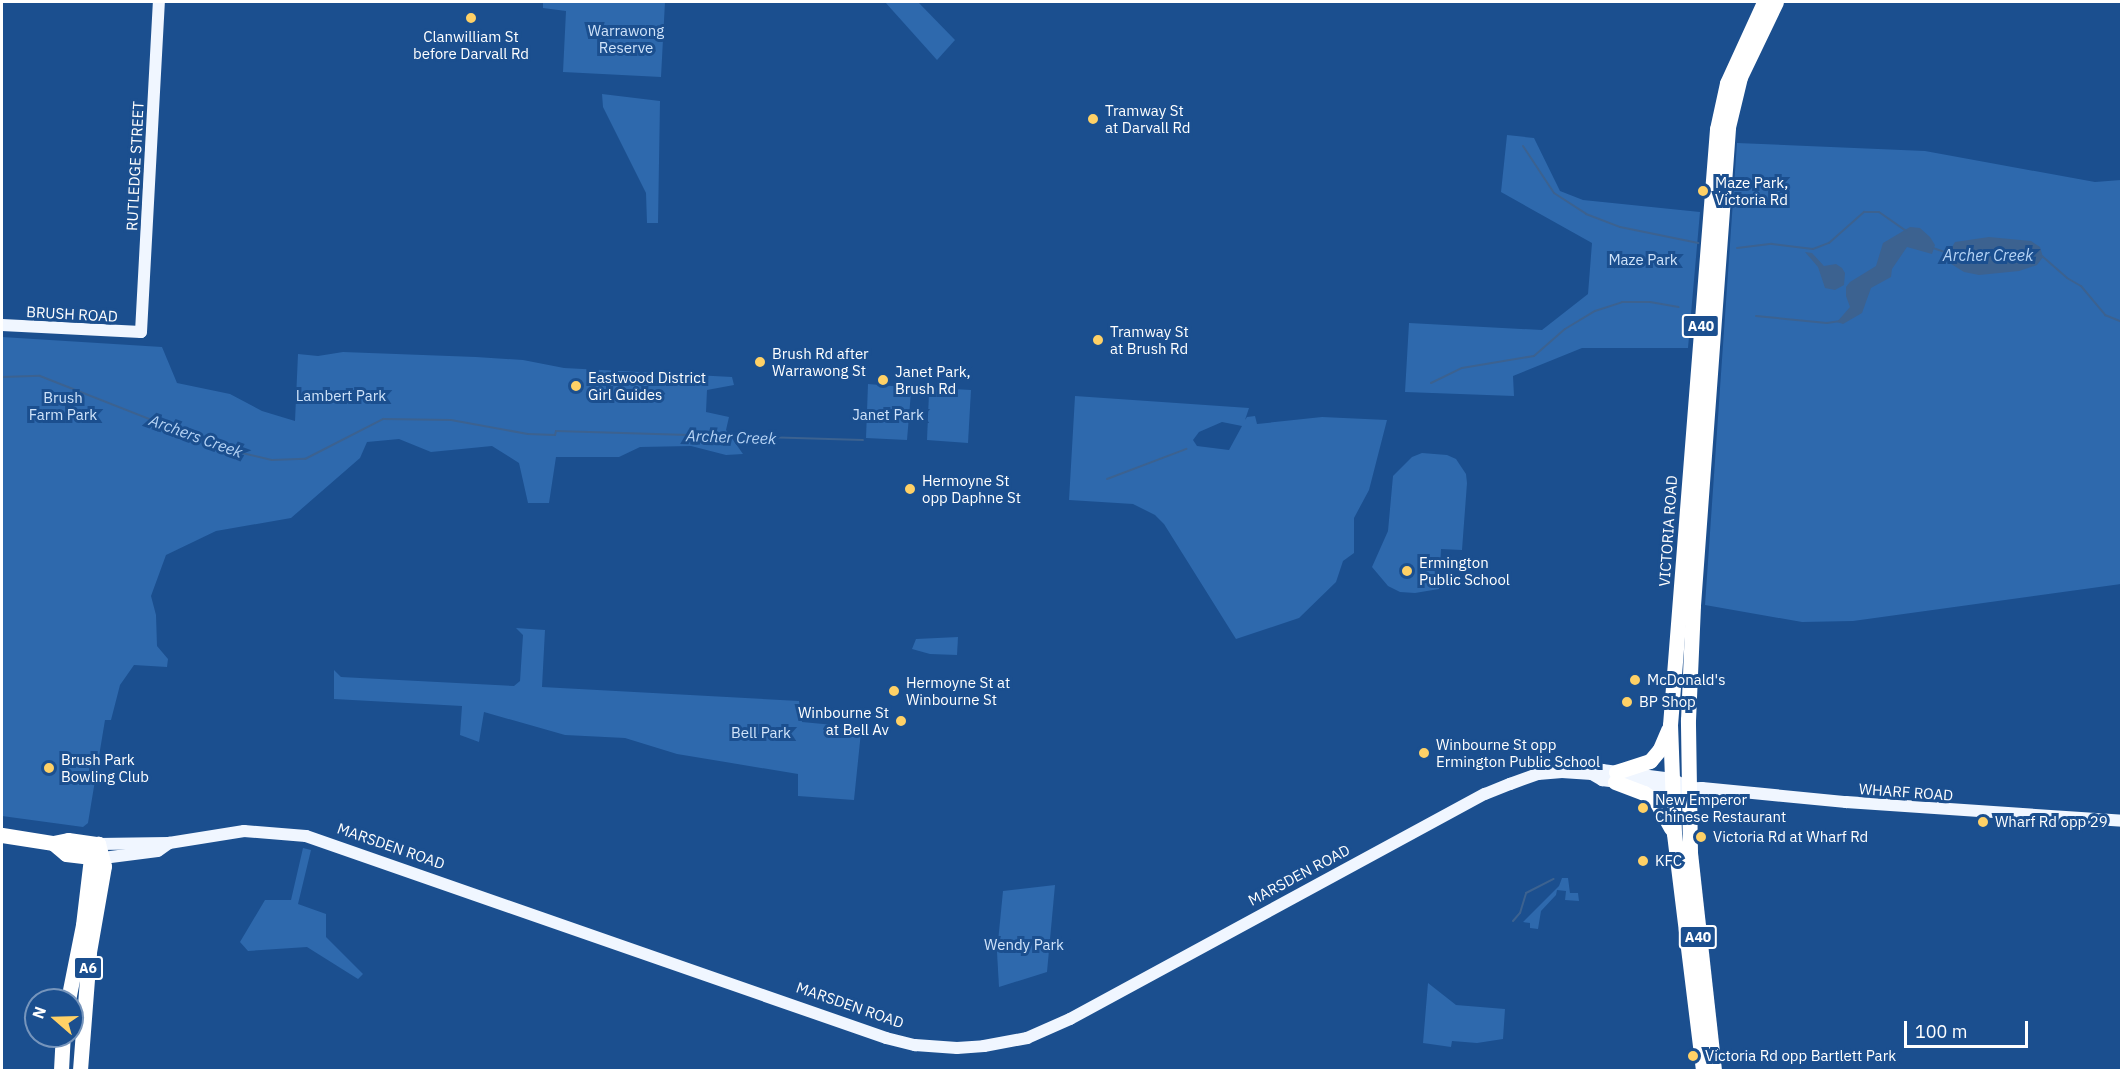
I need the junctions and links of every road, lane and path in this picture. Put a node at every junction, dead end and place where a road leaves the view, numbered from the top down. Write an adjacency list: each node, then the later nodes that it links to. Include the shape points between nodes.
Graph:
1 (159, 2): 5 (main road, RUTLEDGE STREET)
2 (1764, 2): 6 (highway, VICTORIA ROAD / A40, via 1727,83 1717,129)
3 (1776, 2): 9 (highway, VICTORIA ROAD / A40, via 1740,77 1727,136 1688,687)
4 (2, 325): 5 (main road, BRUSH ROAD)
5 (141, 332)
6 (1670, 725): 7 (highway, via 1650,761); 8 (highway, VICTORIA ROAD / A40)
7 (1616, 777): 8 (main road, MARSDEN ROAD); 11 (highway, via 1656,801); 13 (main road, MARSDEN ROAD, via 1602,780 1592,774 1538,774 1497,789 1070,1019 1027,1038 969,1048 937,1048 886,1038 306,836 244,831 169,843 158,851)
8 (1672, 784): 9 (main road, MARSDEN ROAD); 11 (highway, VICTORIA ROAD / A40)
9 (1688, 787): 10 (main road, WHARF ROAD); 19 (highway, VICTORIA ROAD / A40, via 1694,900)
10 (2121, 821)
11 (1674, 833): 18 (highway, VICTORIA ROAD / A40)
12 (2, 835): 13 (highway, MARSDEN ROAD, via 53,843 66,854)
13 (97, 853): 14 (highway, A6); 17 (highway, A6, via 104,866 89,952)
14 (70, 988)
15 (62, 1048): 16 (highway)
16 (61, 1071)
17 (80, 1071)
18 (1703, 1071)
19 (1714, 1071)

